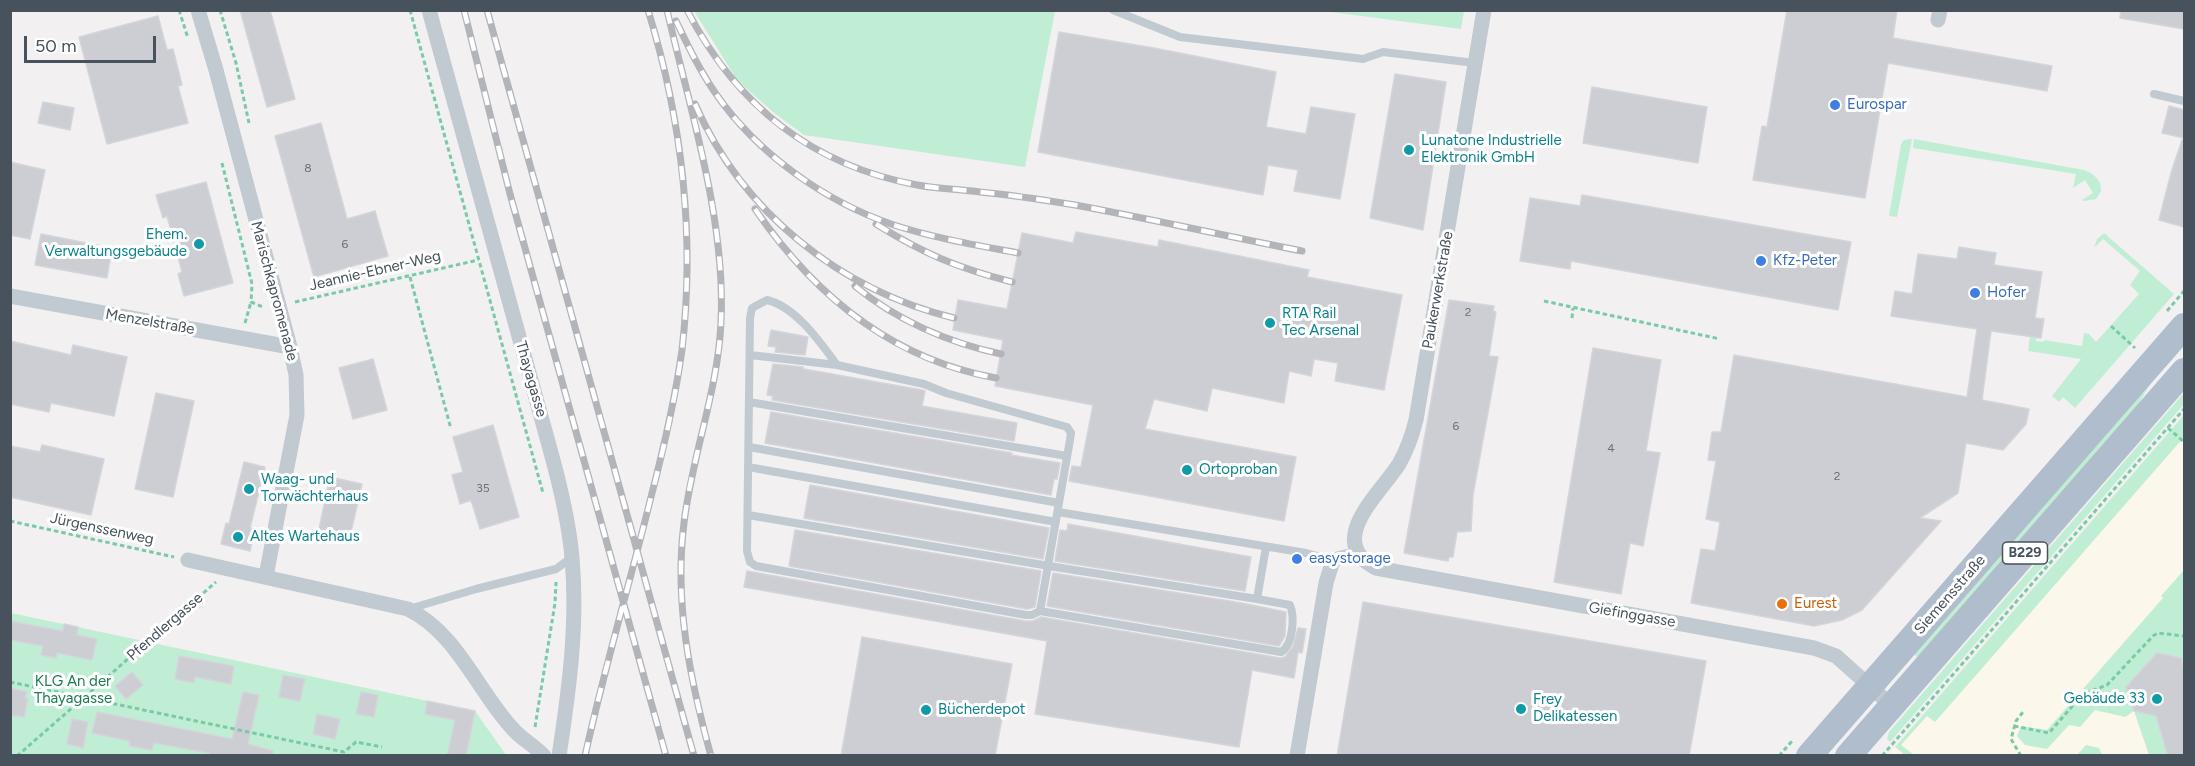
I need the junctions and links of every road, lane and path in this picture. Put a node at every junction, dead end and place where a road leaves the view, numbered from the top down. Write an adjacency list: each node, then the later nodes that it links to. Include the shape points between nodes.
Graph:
1 (179, 10): 8 (path)
2 (198, 10): 19 (street, Marischkapromenade)
3 (220, 10): 12 (path)
4 (410, 10): 14 (path)
5 (429, 10): 46 (street, Thayagasse, via 562,495)
6 (1113, 10): 9 (lane, via 1180,37 1363,58 1383,52)
7 (1484, 10): 9 (street, Paukerwerkstraße)
8 (189, 42)
9 (1475, 63): 45 (street, Paukerwerkstraße, via 1416,420 1402,458 1357,523 1354,539)
10 (2154, 94): 11 (lane)
11 (2184, 101)
12 (249, 123)
13 (222, 159): 18 (path, via 252,284)
14 (477, 260): 15 (path, Jeannie-Ebner-Weg); 39 (path)
15 (410, 277): 19 (path, Jeannie-Ebner-Weg); 34 (path)
16 (10, 296): 26 (street, Menzelstraße)
17 (1544, 301): 20 (path)
18 (251, 302): 19 (path, via 267,309); 24 (path)
19 (279, 307): 26 (street, Marischkapromenade)
20 (1573, 308): 21 (path); 25 (path)
21 (1572, 318)
22 (2111, 326): 27 (path)
23 (2184, 326): 58 (main road, Siemensstraße / B229)
24 (243, 329)
25 (1720, 339)
26 (290, 347): 52 (street, Marischkapromenade, via 296,375 297,416)
27 (2135, 348)
28 (750, 355): 29 (lane); 29 (lane, via 752,308 766,300 776,302 809,328); 31 (lane)
29 (837, 365): 37 (lane, via 924,384 1059,424 1071,433)
30 (2184, 371): 60 (main road, Siemensstraße / B229)
31 (749, 402): 36 (lane); 37 (lane)
32 (2184, 409): 33 (path)
33 (2168, 428): 35 (path); 72 (path)
34 (451, 429)
35 (2184, 442)
36 (748, 447): 38 (lane); 40 (lane)
37 (1067, 456): 40 (lane)
38 (748, 467): 41 (lane); 43 (lane)
39 (544, 497)
40 (1058, 507): 43 (lane); 44 (lane)
41 (748, 515): 49 (lane); 55 (lane, via 747,551 750,562 756,566 1026,615)
42 (10, 521): 47 (path, Jürgenssenweg)
43 (1056, 522): 49 (lane)
44 (1266, 547): 48 (lane); 53 (lane)
45 (1358, 554): 48 (street); 58 (street, Giefinggasse, via 1376,568 1814,648 1836,656)
46 (572, 557): 51 (lane); 68 (street, Thayagasse, via 574,628)
47 (188, 560): 50 (street)
48 (1333, 560): 69 (street)
49 (1049, 566): 53 (lane); 55 (lane)
50 (231, 569): 52 (street); 59 (path, Pfendlergasse)
51 (556, 569): 54 (lane); 63 (path, via 555,603)
52 (266, 576): 54 (street)
53 (1257, 599): 55 (lane, via 1290,605 1292,609 1289,645 1281,652)
54 (408, 609): 63 (street, via 444,637 511,728)
55 (1040, 611)
56 (2184, 636): 62 (path, via 2153,636 2107,686 2083,694 2049,733)
57 (10, 682): 59 (path)
58 (1870, 685): 60 (street, Giefinggasse); 70 (main road, Siemensstraße / B229)
59 (81, 699): 64 (path, via 344,752 356,742); 66 (path, Pfendlergasse)
60 (1892, 706): 71 (main road, Siemensstraße / B229)
61 (2023, 712): 62 (path)
62 (2014, 726): 73 (path, via 2011,739)
63 (532, 744): 67 (street)
64 (382, 747)
65 (10, 754): 66 (path)
66 (17, 755)
67 (544, 756)
68 (559, 756)
69 (1297, 756)
70 (1809, 756)
71 (1848, 756)
72 (1882, 756)
73 (2021, 756)

